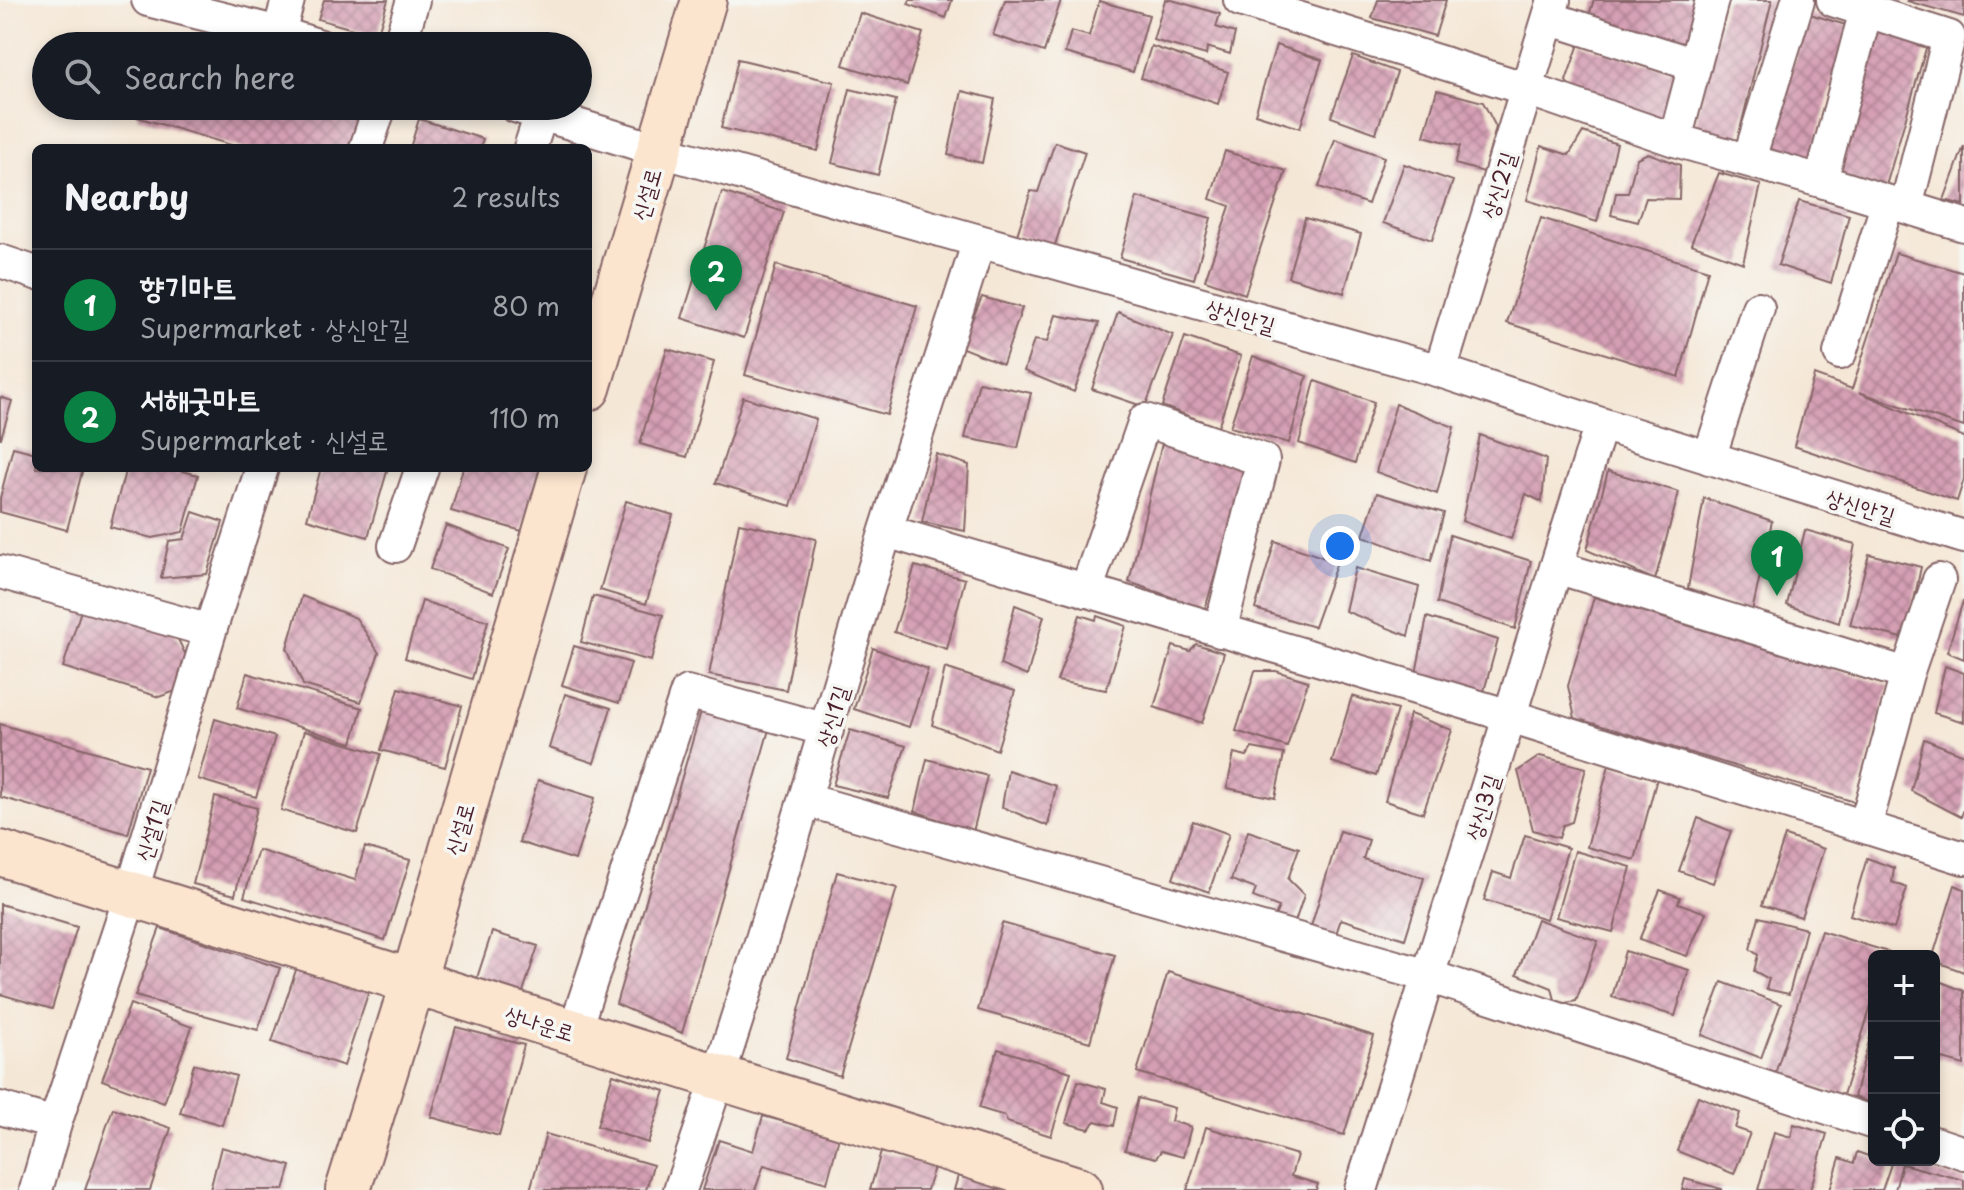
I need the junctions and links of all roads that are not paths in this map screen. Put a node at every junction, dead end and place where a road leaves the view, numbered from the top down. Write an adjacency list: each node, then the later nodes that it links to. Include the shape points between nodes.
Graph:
1 (148, 0): 11 (street)
2 (288, 0): 12 (street)
3 (413, 0): 13 (street)
4 (704, 0): 23 (street, 신설로)
5 (1240, 0): 16 (street)
6 (1712, 0): 15 (street)
7 (1798, 0): 24 (street)
8 (1833, 0): 10 (street)
9 (1552, 9): 15 (street); 16 (street, 상신2길)
10 (1866, 10): 14 (street); 25 (street)
11 (275, 32)
12 (279, 32)
13 (403, 32)
14 (1956, 41): 26 (street)
15 (1695, 65): 20 (street)
16 (1527, 89): 20 (street); 33 (street, 상신2길)
17 (375, 120): 21 (street)
18 (529, 120): 22 (street)
19 (560, 120): 23 (street, 상신안길)
20 (1675, 140): 24 (street)
21 (367, 144)
22 (530, 144)
23 (658, 150): 28 (street, 상신안길); 34 (street, 신설로)
24 (1749, 159): 25 (street)
25 (1821, 181): 26 (street)
26 (1897, 204): 27 (street); 32 (street)
27 (1964, 225)
28 (979, 241): 33 (street, 상신안길); 40 (street, 상신1길)
29 (0, 261): 30 (street)
30 (32, 272)
31 (1758, 308): 36 (street)
32 (1840, 353)
33 (1440, 371): 35 (street, 상신안길)
34 (592, 374)
35 (1601, 424): 36 (street, 상신안길); 43 (street, 상신3길)
36 (1709, 458): 41 (street, 상신안길)
37 (261, 472): 47 (street, 신설1길)
38 (421, 472): 42 (street)
39 (563, 472): 58 (street, 신설로)
40 (886, 531): 46 (street); 51 (street, 상신1길)
41 (1964, 537)
42 (395, 546)
43 (1556, 567): 49 (street); 50 (street, 상신3길)
44 (0, 572): 47 (street)
45 (1939, 580): 49 (street)
46 (1086, 591): 48 (street); 48 (street, via 1145,420 1263,460)
47 (210, 631): 56 (street, 신설1길)
48 (1220, 631): 50 (street)
49 (1907, 674): 53 (street)
50 (1510, 716): 53 (street); 57 (street, 상신3길)
51 (827, 730): 52 (street, 상신1길); 59 (street, via 687,692)
52 (806, 800): 57 (street); 60 (street, 상신1길)
53 (1865, 827): 55 (street)
54 (0, 853): 56 (street, 상나운로)
55 (1964, 858)
56 (131, 894): 58 (street, 상나운로); 63 (street, 신설1길)
57 (1428, 976): 62 (street); 70 (street, 상신3길)
58 (413, 982): 59 (street, 상나운로); 67 (street, 신설로)
59 (574, 1032): 60 (street, 상나운로)
60 (719, 1078): 68 (street, 상신1길); 69 (street, 상나운로)
61 (0, 1108): 63 (street)
62 (1868, 1121)
63 (55, 1124): 66 (street, 신설1길)
64 (1940, 1145): 65 (street)
65 (1964, 1153)
66 (36, 1190)
67 (348, 1190)
68 (680, 1190)
69 (1080, 1190)
70 (1361, 1190)

